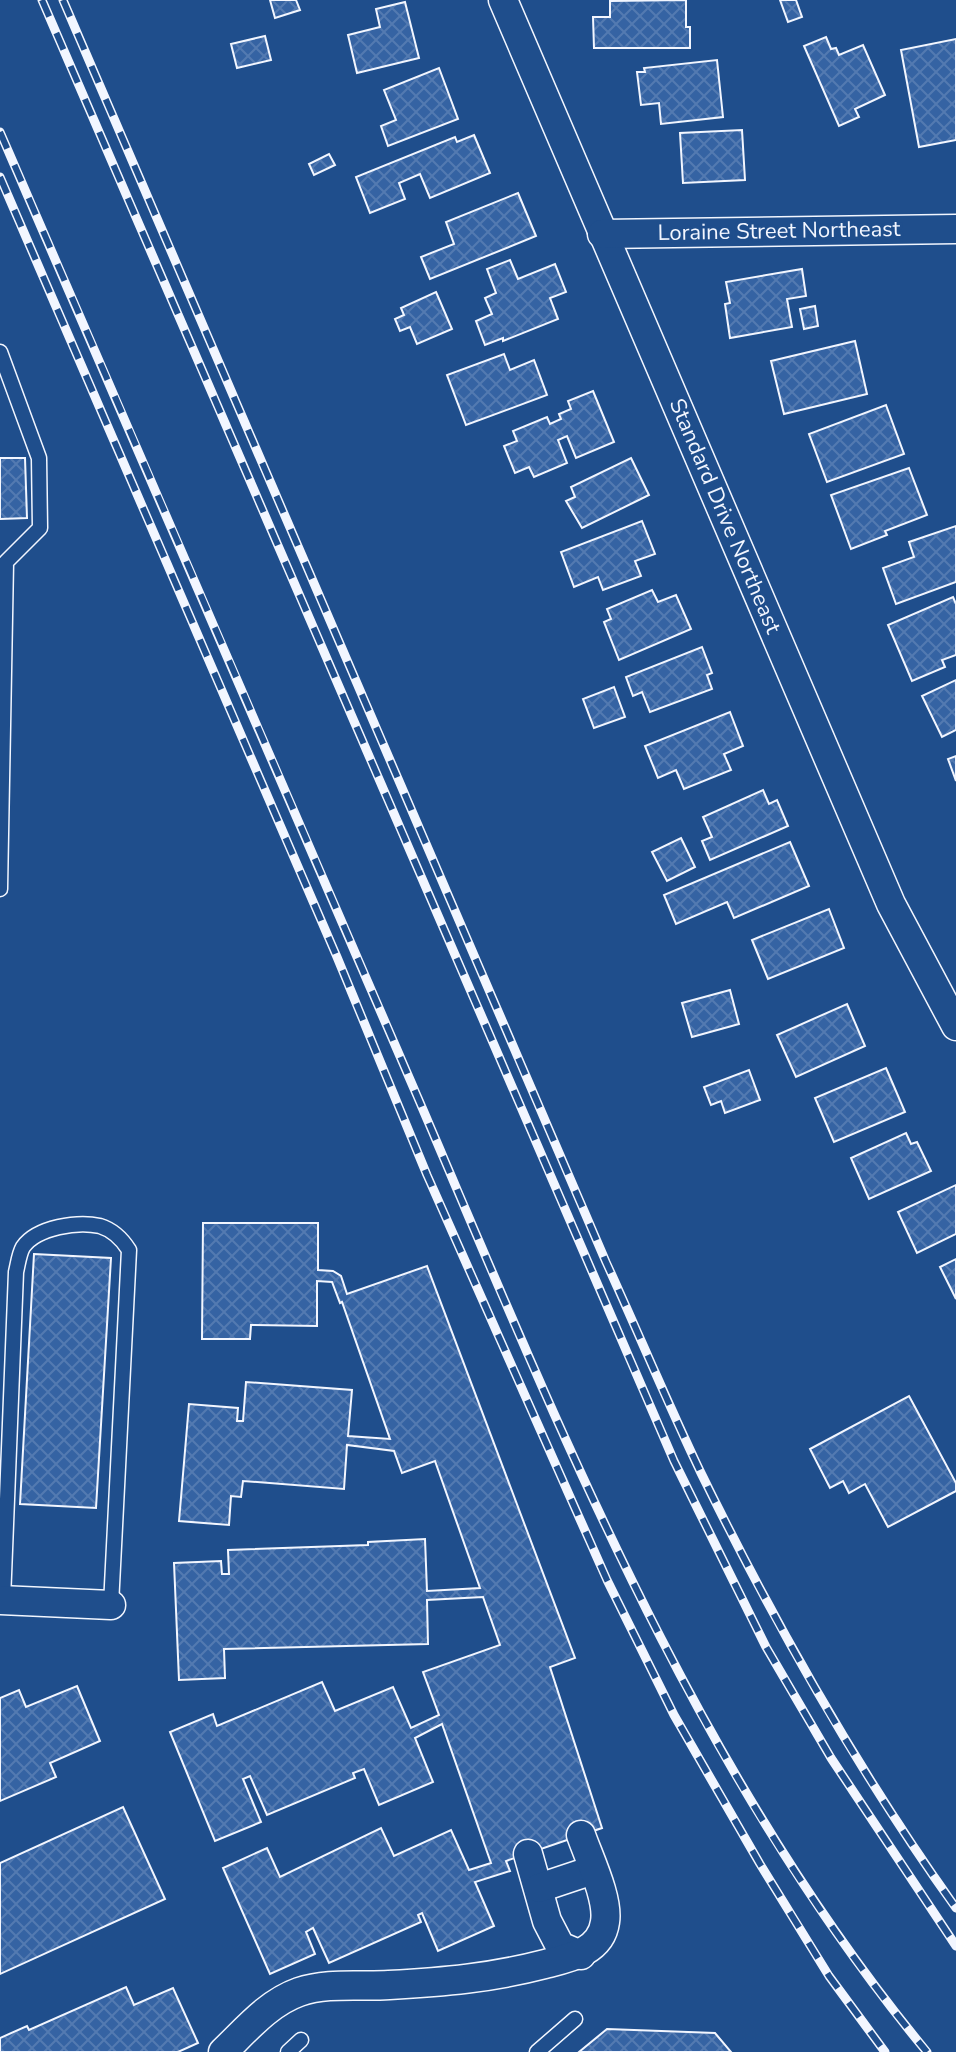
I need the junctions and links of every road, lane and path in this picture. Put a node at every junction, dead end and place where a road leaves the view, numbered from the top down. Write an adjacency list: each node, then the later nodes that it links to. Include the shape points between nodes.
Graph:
1 (503, 0): 3 (street, Standard Drive Northeast)
2 (956, 229): 3 (street, Loraine Street Northeast)
3 (602, 234): 6 (street, Standard Drive Northeast, via 891,904)
4 (0, 352): 5 (lane, via 39,458 40,528 6,562)
5 (0, 889)
6 (956, 1026)
7 (1, 1600): 8 (street); 8 (lane, via 16,1272 22,1249 36,1234 64,1226 101,1226 129,1250)
8 (111, 1605)
9 (581, 1835): 11 (street)
10 (528, 1854): 12 (street)
11 (593, 1870): 12 (street); 13 (street, via 606,1923)
12 (539, 1888): 13 (street, via 560,1946)
13 (581, 1955): 16 (street, via 463,1982 342,1984 298,1992 261,2014)
14 (575, 2019): 18 (lane)
15 (301, 2040): 17 (lane)
16 (223, 2052)
17 (288, 2052)
18 (537, 2052)

